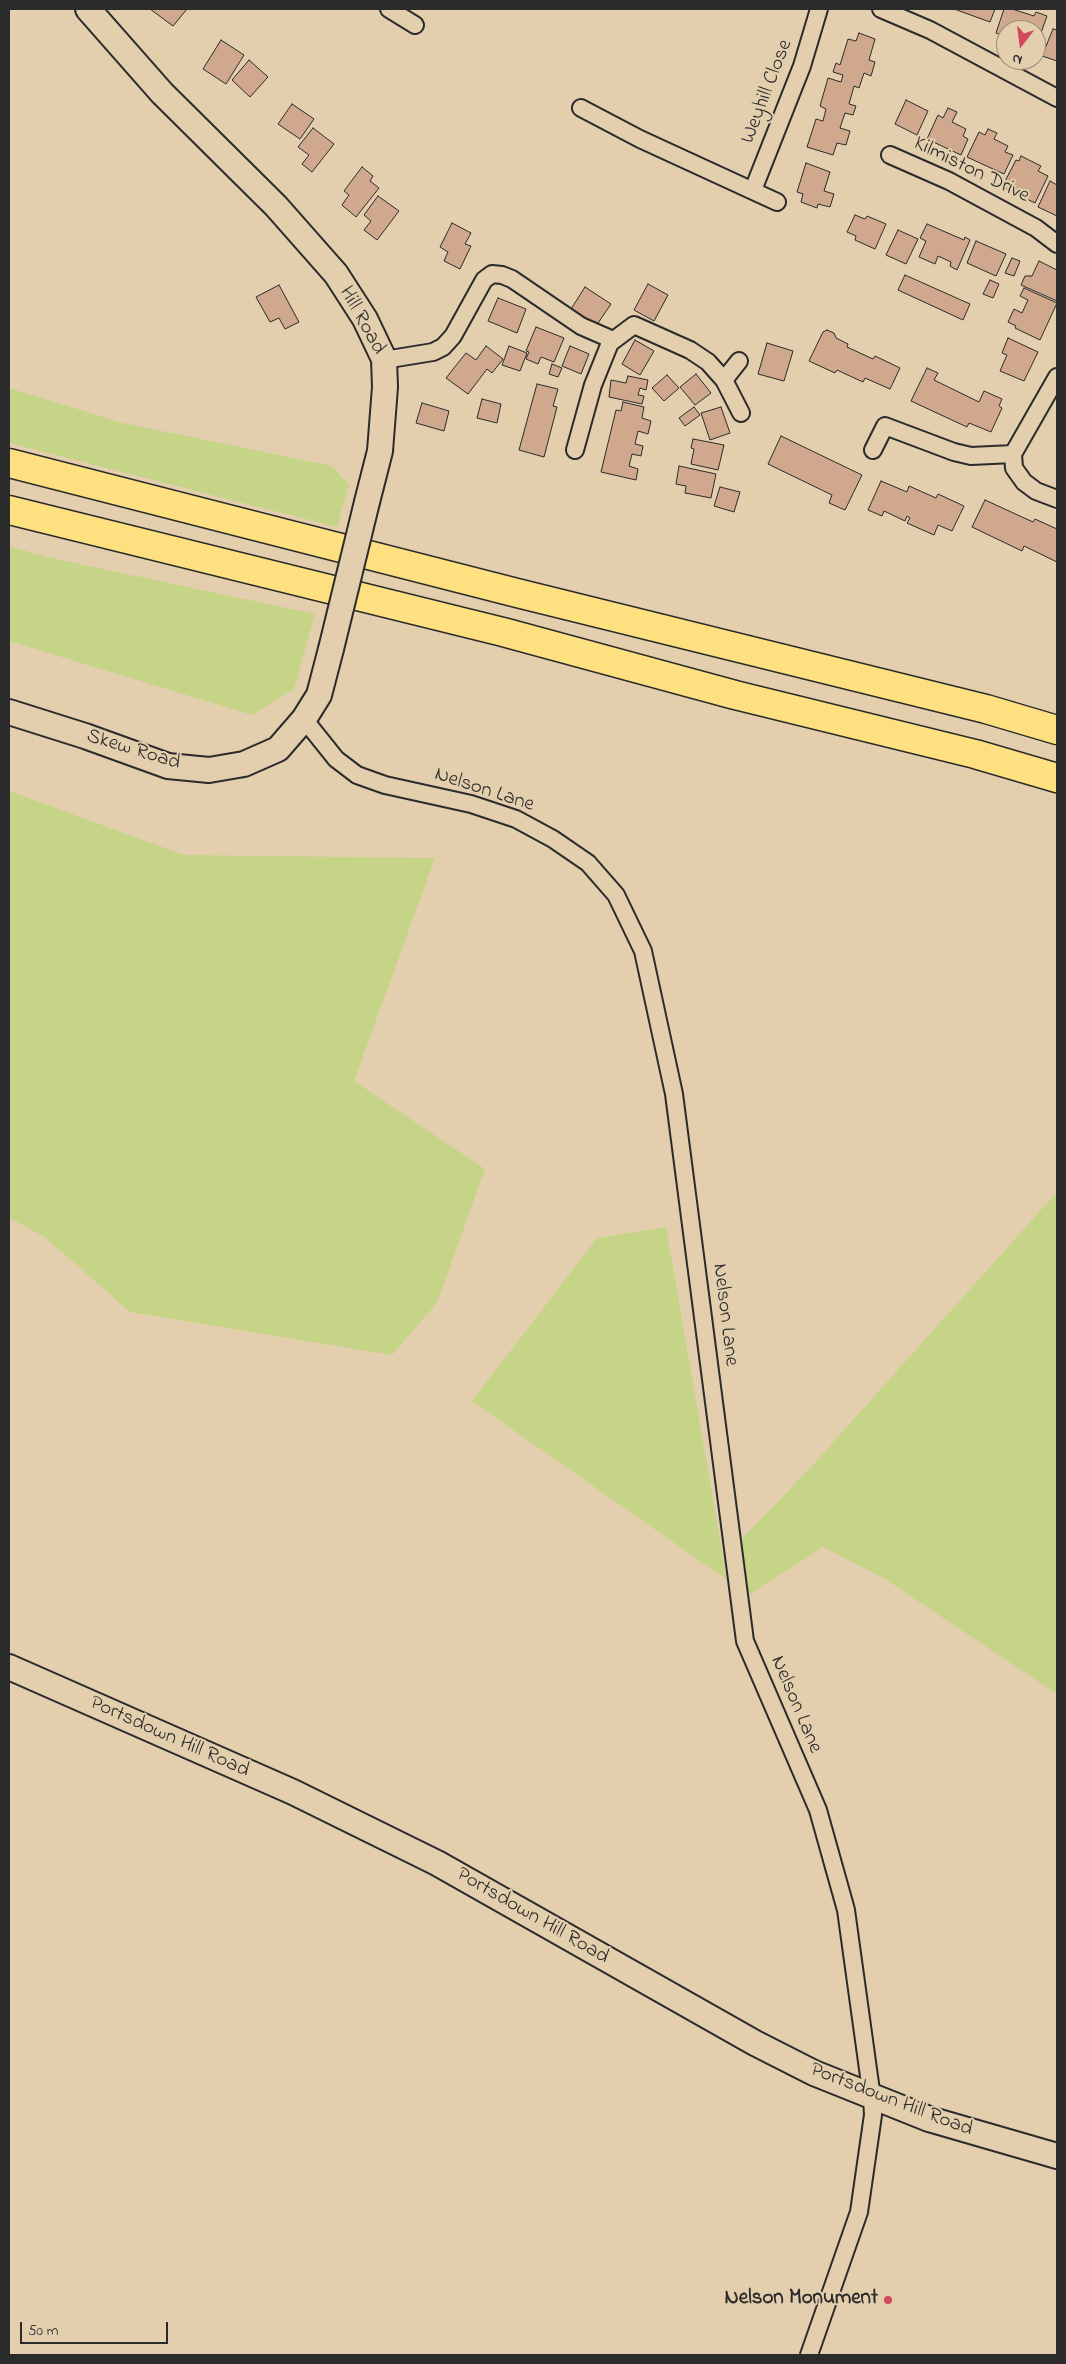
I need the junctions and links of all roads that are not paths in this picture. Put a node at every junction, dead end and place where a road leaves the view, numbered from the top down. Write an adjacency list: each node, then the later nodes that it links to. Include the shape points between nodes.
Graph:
1 (88, 9): 13 (street, Hill Road, via 162,93 276,206 336,274 365,319)
2 (389, 9): 5 (street)
3 (819, 9): 9 (street, Weyhill Close, via 802,66)
4 (881, 9): 6 (street, via 930,30)
5 (415, 25)
6 (1057, 98)
7 (581, 108): 9 (street, via 640,139)
8 (890, 156): 11 (street, Kilmiston Drive, via 949,181 1036,228)
9 (753, 190): 10 (street)
10 (777, 202)
11 (1057, 244)
12 (613, 340): 13 (street, via 581,326 512,279 492,274 484,280 453,336 443,347 433,352); 16 (street, via 634,325 690,350 708,362); 18 (street, via 593,385)
13 (384, 360): 25 (street, Hill Road, bridge, via 380,450 319,695)
14 (739, 361): 16 (street)
15 (1057, 377): 20 (street)
16 (724, 380): 17 (street)
17 (741, 413)
18 (575, 450)
19 (874, 450): 20 (street, via 885,426 971,456)
20 (1013, 454): 22 (street, via 1014,468 1024,482)
21 (9, 463): 26 (highway, via 986,709)
22 (1057, 500)
23 (9, 510): 27 (highway, via 503,632)
24 (9, 712): 25 (street, Skew Road, via 168,766 209,770 244,764 278,749)
25 (304, 720): 29 (street, Nelson Lane, via 336,759 357,775 516,818 553,839 588,863 616,895 643,951 674,1094 745,1641 818,1810 846,1910)
26 (1057, 730)
27 (1057, 778)
28 (9, 1667): 29 (street, Portsdown Hill Road, via 292,1792 428,1859 754,2043)
29 (872, 2098): 30 (street, Portsdown Hill Road, via 929,2119); 31 (street, Nelson Lane, via 873,2115 859,2212)
30 (1057, 2156)
31 (809, 2355)

